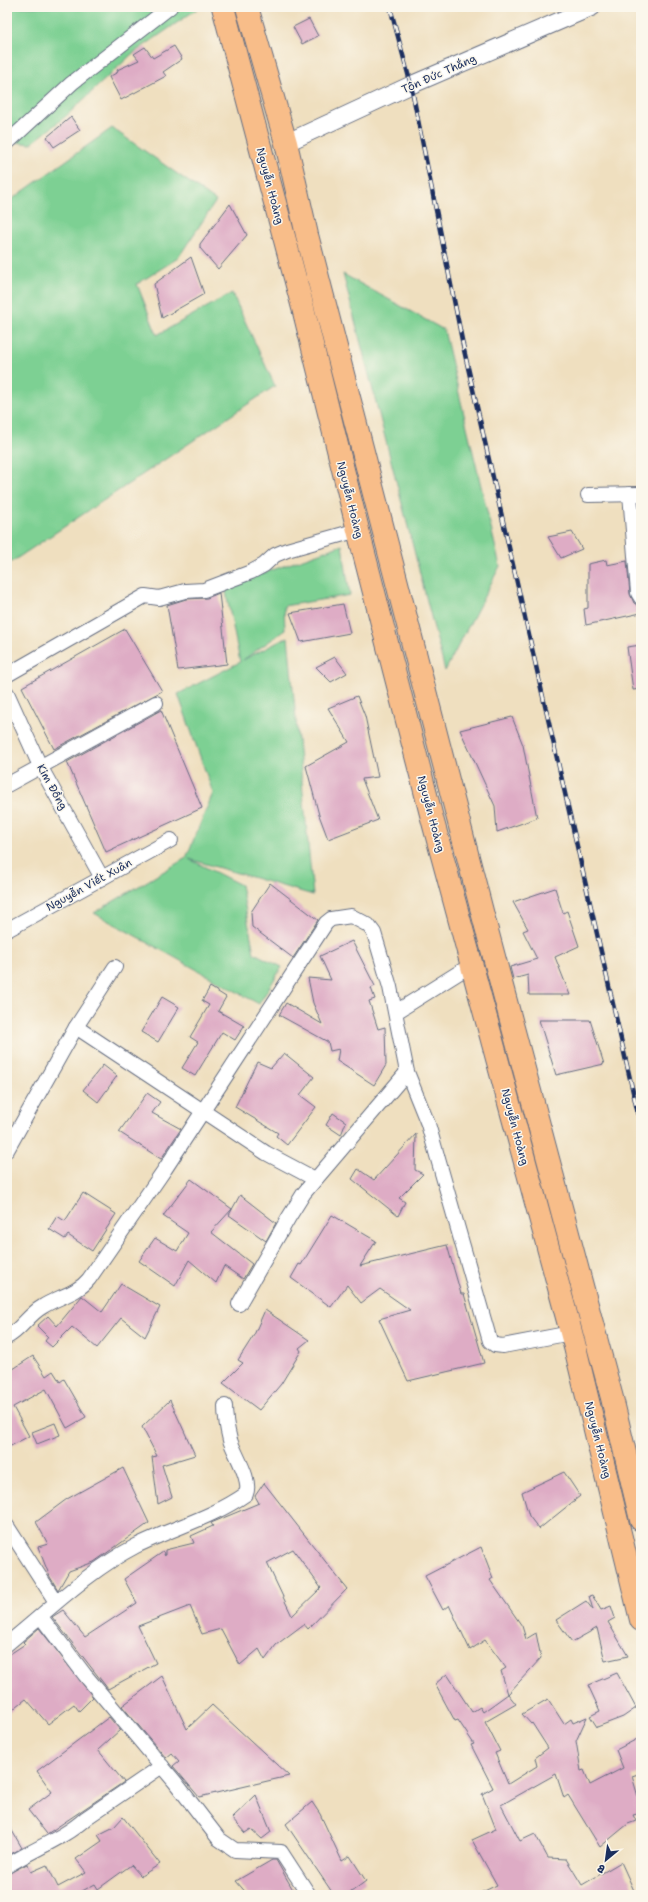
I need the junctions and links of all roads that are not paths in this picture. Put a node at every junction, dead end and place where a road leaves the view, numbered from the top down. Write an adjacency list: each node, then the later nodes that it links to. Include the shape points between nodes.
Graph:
1 (170, 7): 5 (street, via 72,83)
2 (223, 7): 9 (highway, Nguyễn Hoàng)
3 (247, 7): 6 (highway, Nguyễn Hoàng)
4 (592, 7): 6 (street, Tôn Đức Thắng, via 411,85)
5 (7, 143)
6 (286, 143): 31 (highway, Nguyễn Hoàng, via 307,235 484,923 578,1268)
7 (636, 494): 8 (street); 10 (street, via 638,593)
8 (588, 495)
9 (358, 530): 11 (street, via 287,550 251,572 204,590 185,591 159,598 146,596); 19 (highway, Nguyễn Hoàng)
10 (641, 598)
11 (7, 676)
12 (7, 693): 14 (street, Kim Đồng)
13 (156, 703): 14 (street)
14 (40, 766): 15 (street); 17 (street, Kim Đồng)
15 (7, 784)
16 (171, 840): 17 (street, Nguyễn Viết Xuân)
17 (102, 878): 18 (street, Nguyễn Viết Xuân)
18 (7, 930)
19 (471, 965): 21 (street); 28 (highway, Nguyễn Hoàng)
20 (115, 967): 22 (street)
21 (396, 1012): 23 (street); 24 (street, via 374,933 368,925 351,916 331,919)
22 (76, 1027): 24 (street); 25 (street)
23 (407, 1072): 26 (street); 28 (street, via 428,1124 490,1341 503,1346)
24 (202, 1111): 26 (street, via 266,1152); 29 (street, via 84,1285 34,1312 21,1328)
25 (8, 1145)
26 (315, 1179): 27 (street, via 289,1217)
27 (239, 1304)
28 (571, 1333): 35 (highway, Nguyễn Hoàng)
29 (7, 1337)
30 (225, 1406): 33 (street, via 231,1442 248,1484 246,1494 218,1511 130,1550)
31 (641, 1520)
32 (7, 1526): 33 (street)
33 (56, 1602): 34 (street)
34 (41, 1617): 36 (street); 37 (street, via 85,1675)
35 (641, 1620)
36 (7, 1644)
37 (162, 1766): 38 (street, via 75,1828); 39 (street, via 226,1845 235,1850 281,1852)
38 (7, 1866)
39 (309, 1895)

